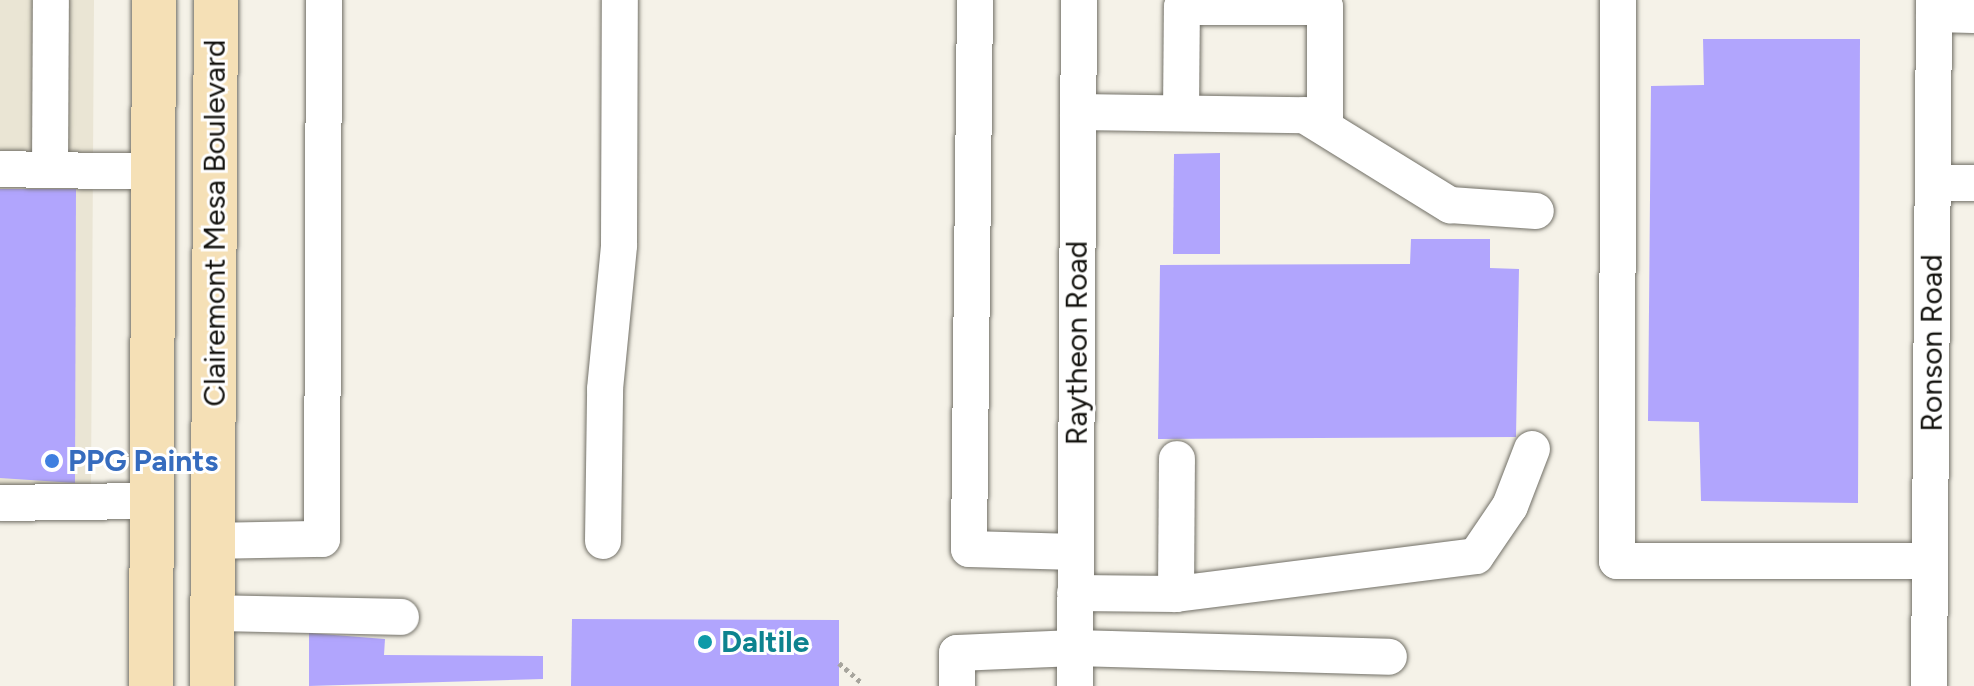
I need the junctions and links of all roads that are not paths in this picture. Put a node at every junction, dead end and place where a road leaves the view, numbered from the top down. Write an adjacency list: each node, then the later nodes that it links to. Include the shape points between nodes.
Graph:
1 (51, 0): 15 (street)
2 (154, 0): 16 (main road, Clairemont Mesa Boulevard)
3 (216, 0): 24 (main road, Clairemont Mesa Boulevard)
4 (324, 0): 24 (street, via 322,539)
5 (620, 0): 25 (street, via 619,245 605,389)
6 (975, 0): 26 (street, via 969,549)
7 (1079, 0): 11 (street, Raytheon Road)
8 (1618, 0): 27 (street, via 1617,561)
9 (1934, 7): 10 (street); 17 (street, Ronson Road)
10 (1974, 15)
11 (1078, 112): 12 (street); 26 (street, Raytheon Road)
12 (1181, 113): 13 (street, via 1304,115); 13 (street, via 1182,7 1325,7)
13 (1325, 127): 19 (street, via 1450,205)
14 (0, 169): 15 (street)
15 (50, 170): 16 (street)
16 (153, 172): 22 (main road, Clairemont Mesa Boulevard)
17 (1933, 183): 18 (street); 27 (street, Ronson Road)
18 (1974, 183)
19 (1536, 211)
20 (1532, 449): 29 (street, via 1510,506 1476,556)
21 (1177, 459): 29 (street)
22 (151, 501): 23 (street); 34 (main road, Clairemont Mesa Boulevard)
23 (0, 503)
24 (213, 541): 30 (main road, Clairemont Mesa Boulevard)
25 (603, 541)
26 (1076, 552): 28 (street, Raytheon Road)
27 (1930, 561): 38 (street, Ronson Road)
28 (1075, 593): 29 (street); 32 (street, Raytheon Road)
29 (1176, 594)
30 (212, 613): 31 (street); 35 (main road, Clairemont Mesa Boulevard)
31 (401, 617)
32 (1075, 648): 33 (street); 36 (street, via 957,653); 37 (street, Raytheon Road)
33 (1389, 657)
34 (151, 686)
35 (212, 686)
36 (957, 686)
37 (1075, 686)
38 (1929, 686)

